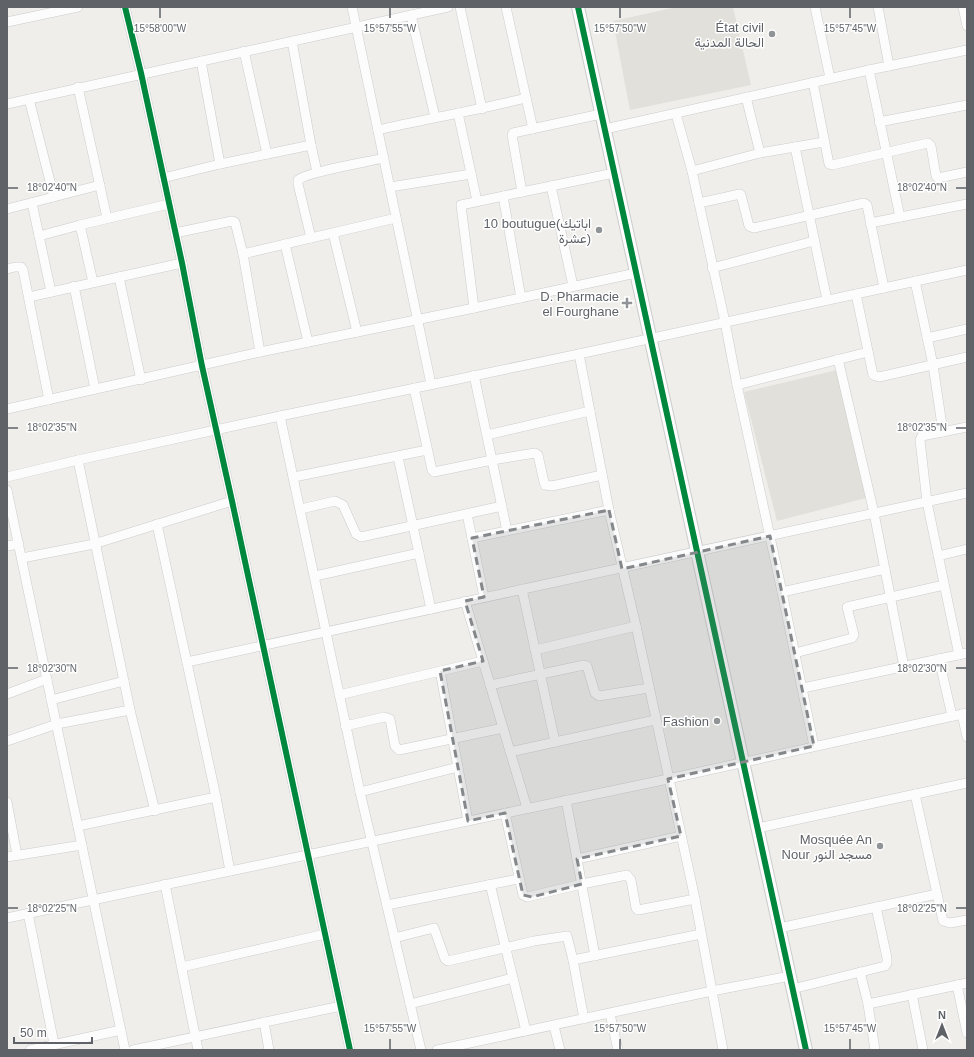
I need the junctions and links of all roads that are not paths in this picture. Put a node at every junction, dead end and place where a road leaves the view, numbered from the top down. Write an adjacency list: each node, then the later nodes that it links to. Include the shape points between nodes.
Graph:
1 (78, 7): 12 (street)
2 (125, 7): 21 (street)
3 (352, 7): 14 (street)
4 (448, 7): 11 (street)
5 (460, 7): 30 (street)
6 (506, 7): 25 (street)
7 (578, 7): 32 (street)
8 (815, 7): 22 (street)
9 (880, 7): 19 (street)
10 (963, 7): 13 (street)
11 (412, 15): 14 (street); 34 (street)
12 (7, 22)
13 (967, 26)
14 (356, 27): 15 (street); 38 (street)
15 (292, 41): 17 (street); 40 (street)
16 (967, 50): 19 (street)
17 (244, 51): 18 (street); 44 (street)
18 (201, 61): 21 (street); 46 (street)
19 (889, 66): 20 (street)
20 (869, 70): 22 (street); 35 (street)
21 (141, 73): 24 (street); 52 (street)
22 (830, 78): 23 (street)
23 (813, 82): 26 (street); 39 (street)
24 (78, 87): 27 (street); 53 (street)
25 (526, 98): 30 (street); 36 (street)
26 (746, 98): 33 (street); 42 (street)
27 (29, 99): 28 (street); 58 (street)
28 (7, 104)
29 (967, 105): 35 (street)
30 (482, 109): 31 (street)
31 (458, 113): 34 (street); 51 (street)
32 (601, 114): 36 (street); 37 (street)
33 (676, 114): 37 (street); 47 (street)
34 (435, 117): 38 (street)
35 (879, 122): 43 (street)
36 (533, 129): 56 (street, via 512,135)
37 (605, 129): 50 (street)
38 (378, 130): 45 (street)
39 (824, 142): 41 (street); 43 (street, via 829,164 832,165)
40 (311, 145): 44 (street); 48 (street)
41 (795, 147): 42 (street); 65 (street)
42 (760, 153): 47 (street)
43 (886, 153): 49 (street, via 928,143 931,146 938,178); 66 (street)
44 (267, 154): 46 (street)
45 (384, 158): 48 (street); 55 (street)
46 (220, 164): 52 (street)
47 (692, 171): 61 (street)
48 (317, 172): 74 (street, via 298,180)
49 (967, 172)
50 (614, 173): 54 (street); 82 (street)
51 (471, 174): 55 (street); 59 (street)
52 (163, 178): 62 (street)
53 (100, 185): 58 (street); 67 (street)
54 (551, 186): 56 (street); 87 (street)
55 (390, 187): 68 (street)
56 (522, 192): 57 (street)
57 (503, 196): 59 (street); 92 (street)
58 (54, 197): 60 (street)
59 (477, 201): 94 (street, via 461,206)
60 (32, 203): 64 (street); 73 (street)
61 (699, 203): 65 (street, via 740,194 749,226 754,228); 79 (street)
62 (169, 204): 67 (street); 71 (street)
63 (967, 204): 66 (street)
64 (7, 208)
65 (809, 215): 69 (street, via 864,203 867,205); 75 (street)
66 (900, 217): 69 (street)
67 (107, 218): 70 (street)
68 (396, 218): 72 (street); 95 (street)
69 (870, 223): 88 (street)
70 (80, 224): 73 (street); 85 (street)
71 (175, 233): 77 (street, via 234,221); 78 (street)
72 (333, 233): 74 (street); 98 (street)
73 (39, 236): 89 (street)
74 (311, 238): 76 (street)
75 (814, 242): 79 (street); 93 (street)
76 (285, 244): 77 (street); 101 (street)
77 (243, 254): 102 (street)
78 (182, 263): 83 (street); 108 (street)
79 (712, 268): 96 (street)
80 (7, 269): 91 (street, via 21,267)
81 (967, 270): 84 (street)
82 (636, 273): 87 (street); 99 (street)
83 (119, 277): 85 (street); 110 (street)
84 (915, 281): 88 (street); 100 (street)
85 (94, 282): 86 (street)
86 (74, 286): 89 (street); 114 (street)
87 (573, 286): 92 (street)
88 (884, 288): 90 (street)
89 (51, 292): 91 (street)
90 (856, 294): 93 (street); 103 (street)
91 (29, 297): 115 (street)
92 (521, 298): 94 (street)
93 (827, 300): 96 (street)
94 (474, 308): 95 (street)
95 (417, 320): 98 (street); 111 (street)
96 (725, 322): 99 (street); 112 (street)
97 (967, 329): 100 (street)
98 (357, 332): 101 (street)
99 (651, 338): 104 (street); 148 (street)
100 (927, 338): 107 (street)
101 (308, 342): 102 (street)
102 (260, 352): 108 (street)
103 (868, 352): 106 (street); 107 (street, via 872,375 875,376)
104 (579, 354): 109 (street); 117 (street)
105 (967, 357): 107 (street)
106 (838, 359): 112 (street); 137 (street)
107 (933, 365): 121 (street)
108 (202, 366): 110 (street); 120 (street)
109 (474, 375): 111 (street); 122 (street)
110 (141, 380): 114 (street)
111 (431, 384): 113 (street)
112 (737, 385): 142 (street)
113 (414, 388): 118 (street); 123 (street)
114 (95, 389): 115 (street)
115 (49, 400): 116 (street)
116 (7, 409)
117 (590, 411): 122 (street); 127 (street)
118 (280, 416): 120 (street); 129 (street)
119 (967, 427): 121 (street)
120 (217, 431): 125 (street); 132 (street)
121 (943, 432): 133 (street, via 921,438)
122 (487, 435): 126 (street)
123 (427, 450): 124 (street); 126 (street, via 434,472)
124 (398, 456): 129 (street); 140 (street)
125 (78, 460): 128 (street); 145 (street)
126 (492, 460): 127 (street, via 537,454 544,482 552,486); 134 (street)
127 (602, 475): 136 (street)
128 (7, 477)
129 (294, 477): 135 (street)
130 (7, 490): 144 (street)
131 (967, 493): 133 (street)
132 (232, 501): 139 (street); 164 (street)
133 (927, 502): 137 (street); 150 (street)
134 (502, 506): 138 (street); 141 (street)
135 (300, 509): 140 (street, via 339,502 358,536); 154 (street)
136 (609, 510): 141 (street); 152 (street)
137 (874, 513): 142 (street); 153 (street)
138 (467, 514): 140 (street); 143 (street)
139 (157, 524): 145 (street); 170 (street)
140 (414, 526): 149 (street)
141 (507, 531): 143 (street)
142 (770, 536): 148 (street); 157 (street)
143 (472, 538): 158 (street)
144 (19, 544): 146 (street); 151 (street)
145 (94, 544): 151 (street); 175 (street)
146 (7, 546)
147 (967, 549): 150 (street)
148 (697, 552): 152 (street); 195 (street)
149 (419, 553): 154 (street); 161 (street)
150 (938, 556): 155 (street)
151 (22, 558): 174 (street)
152 (622, 568): 156 (street); 162 (street)
153 (885, 568): 157 (street); 159 (street)
154 (315, 576): 163 (street)
155 (944, 585): 159 (street); 167 (street)
156 (522, 589): 158 (street); 165 (street)
157 (782, 592): 166 (street)
158 (484, 597): 160 (street)
159 (890, 597): 166 (street, via 847,607 854,635 852,638); 171 (street)
160 (465, 601): 161 (street); 169 (street)
161 (432, 609): 163 (street)
162 (636, 626): 165 (street); 177 (street)
163 (326, 632): 164 (street); 180 (street)
164 (264, 646): 170 (street); 213 (street)
165 (535, 650): 173 (street)
166 (796, 653): 178 (street)
167 (963, 654): 168 (street)
168 (939, 659): 171 (street); 184 (street)
169 (483, 661): 172 (street); 176 (street)
170 (187, 662): 201 (street)
171 (904, 667): 178 (street)
172 (440, 671): 180 (street); 190 (street)
173 (540, 673): 176 (street); 177 (street, via 585,665 595,693 599,696); 192 (street)
174 (47, 679): 179 (street); 181 (street)
175 (124, 681): 181 (street); 182 (street)
176 (490, 685): 188 (street)
177 (649, 688): 185 (street)
178 (803, 688): 193 (street)
179 (7, 694)
180 (339, 695): 187 (street)
181 (51, 700): 186 (street)
182 (130, 710): 186 (street); 205 (street)
183 (965, 714): 184 (street); 189 (street)
184 (952, 716): 193 (street)
185 (655, 720): 192 (street); 197 (street)
186 (57, 724): 191 (street); 208 (street)
187 (345, 726): 190 (street, via 388,718 395,746 399,750); 199 (street)
188 (503, 728): 190 (street); 194 (street)
189 (967, 737)
190 (453, 738): 196 (street)
191 (7, 741)
192 (555, 742): 194 (street)
193 (814, 746): 195 (street)
194 (510, 752): 204 (street)
195 (743, 762): 197 (street); 209 (street)
196 (458, 767): 199 (street); 207 (street)
197 (668, 779): 202 (street); 210 (street)
198 (967, 783): 200 (street)
199 (360, 792): 211 (street)
200 (914, 794): 209 (street); 222 (street)
201 (216, 797): 205 (street); 217 (street)
202 (566, 800): 204 (street); 216 (street)
203 (7, 802): 214 (street)
204 (527, 808): 206 (street)
205 (155, 811): 208 (street)
206 (505, 813): 207 (street); 218 (street)
207 (468, 821): 211 (street)
208 (78, 826): 212 (street)
209 (758, 828): 230 (street)
210 (681, 836): 216 (street); 224 (street)
211 (371, 841): 213 (street); 225 (street)
212 (82, 845): 214 (street); 223 (street)
213 (308, 854): 217 (street); 231 (street)
214 (17, 855): 215 (street)
215 (7, 857)
216 (577, 859): 221 (street)
217 (230, 871): 219 (street)
218 (518, 878): 220 (street); 221 (street, via 523,895 527,897)
219 (165, 884): 223 (street); 237 (street)
220 (490, 884): 225 (street); 234 (street)
221 (582, 884): 224 (street, via 627,875 631,880 638,910); 235 (street)
222 (937, 894): 226 (street); 229 (street, via 943,921 950,923)
223 (94, 899): 227 (street); 253 (street)
224 (695, 899): 232 (street)
225 (387, 905): 233 (street)
226 (876, 907): 230 (street); 238 (street, via 887,963 885,966)
227 (28, 913): 228 (street); 257 (street)
228 (7, 918)
229 (967, 920)
230 (779, 928): 239 (street)
231 (326, 934): 237 (street); 248 (street)
232 (701, 934): 235 (street); 244 (street)
233 (394, 938): 234 (street, via 434,928 444,959 448,962); 246 (street)
234 (506, 948): 236 (street, via 567,936); 240 (street)
235 (595, 956): 236 (street)
236 (573, 960): 250 (street)
237 (182, 967): 256 (street)
238 (860, 972): 243 (street); 247 (street)
239 (790, 976): 243 (street); 244 (street)
240 (513, 978): 246 (street); 254 (street)
241 (967, 982): 242 (street)
242 (957, 985): 245 (street); 255 (street)
243 (792, 989): 270 (street)
244 (712, 991): 249 (street); 259 (street)
245 (912, 994): 247 (street); 272 (street)
246 (410, 1004): 266 (street)
247 (868, 1004): 271 (street)
248 (341, 1006): 251 (street); 265 (street)
249 (610, 1014): 250 (street); 269 (street)
250 (584, 1019): 252 (street)
251 (264, 1022): 256 (street); 264 (street)
252 (554, 1026): 254 (street); 268 (street)
253 (121, 1030): 257 (street); 261 (street)
254 (526, 1032): 267 (street)
255 (967, 1033)
256 (195, 1037): 262 (street); 263 (street)
257 (54, 1044): 258 (street)
258 (43, 1049): 260 (street)
259 (720, 1049)
260 (30, 1050)
261 (125, 1050)
262 (134, 1050)
263 (198, 1050)
264 (269, 1050)
265 (350, 1050)
266 (421, 1050)
267 (438, 1050)
268 (560, 1050)
269 (618, 1050)
270 (806, 1050)
271 (875, 1050)
272 (923, 1050)

